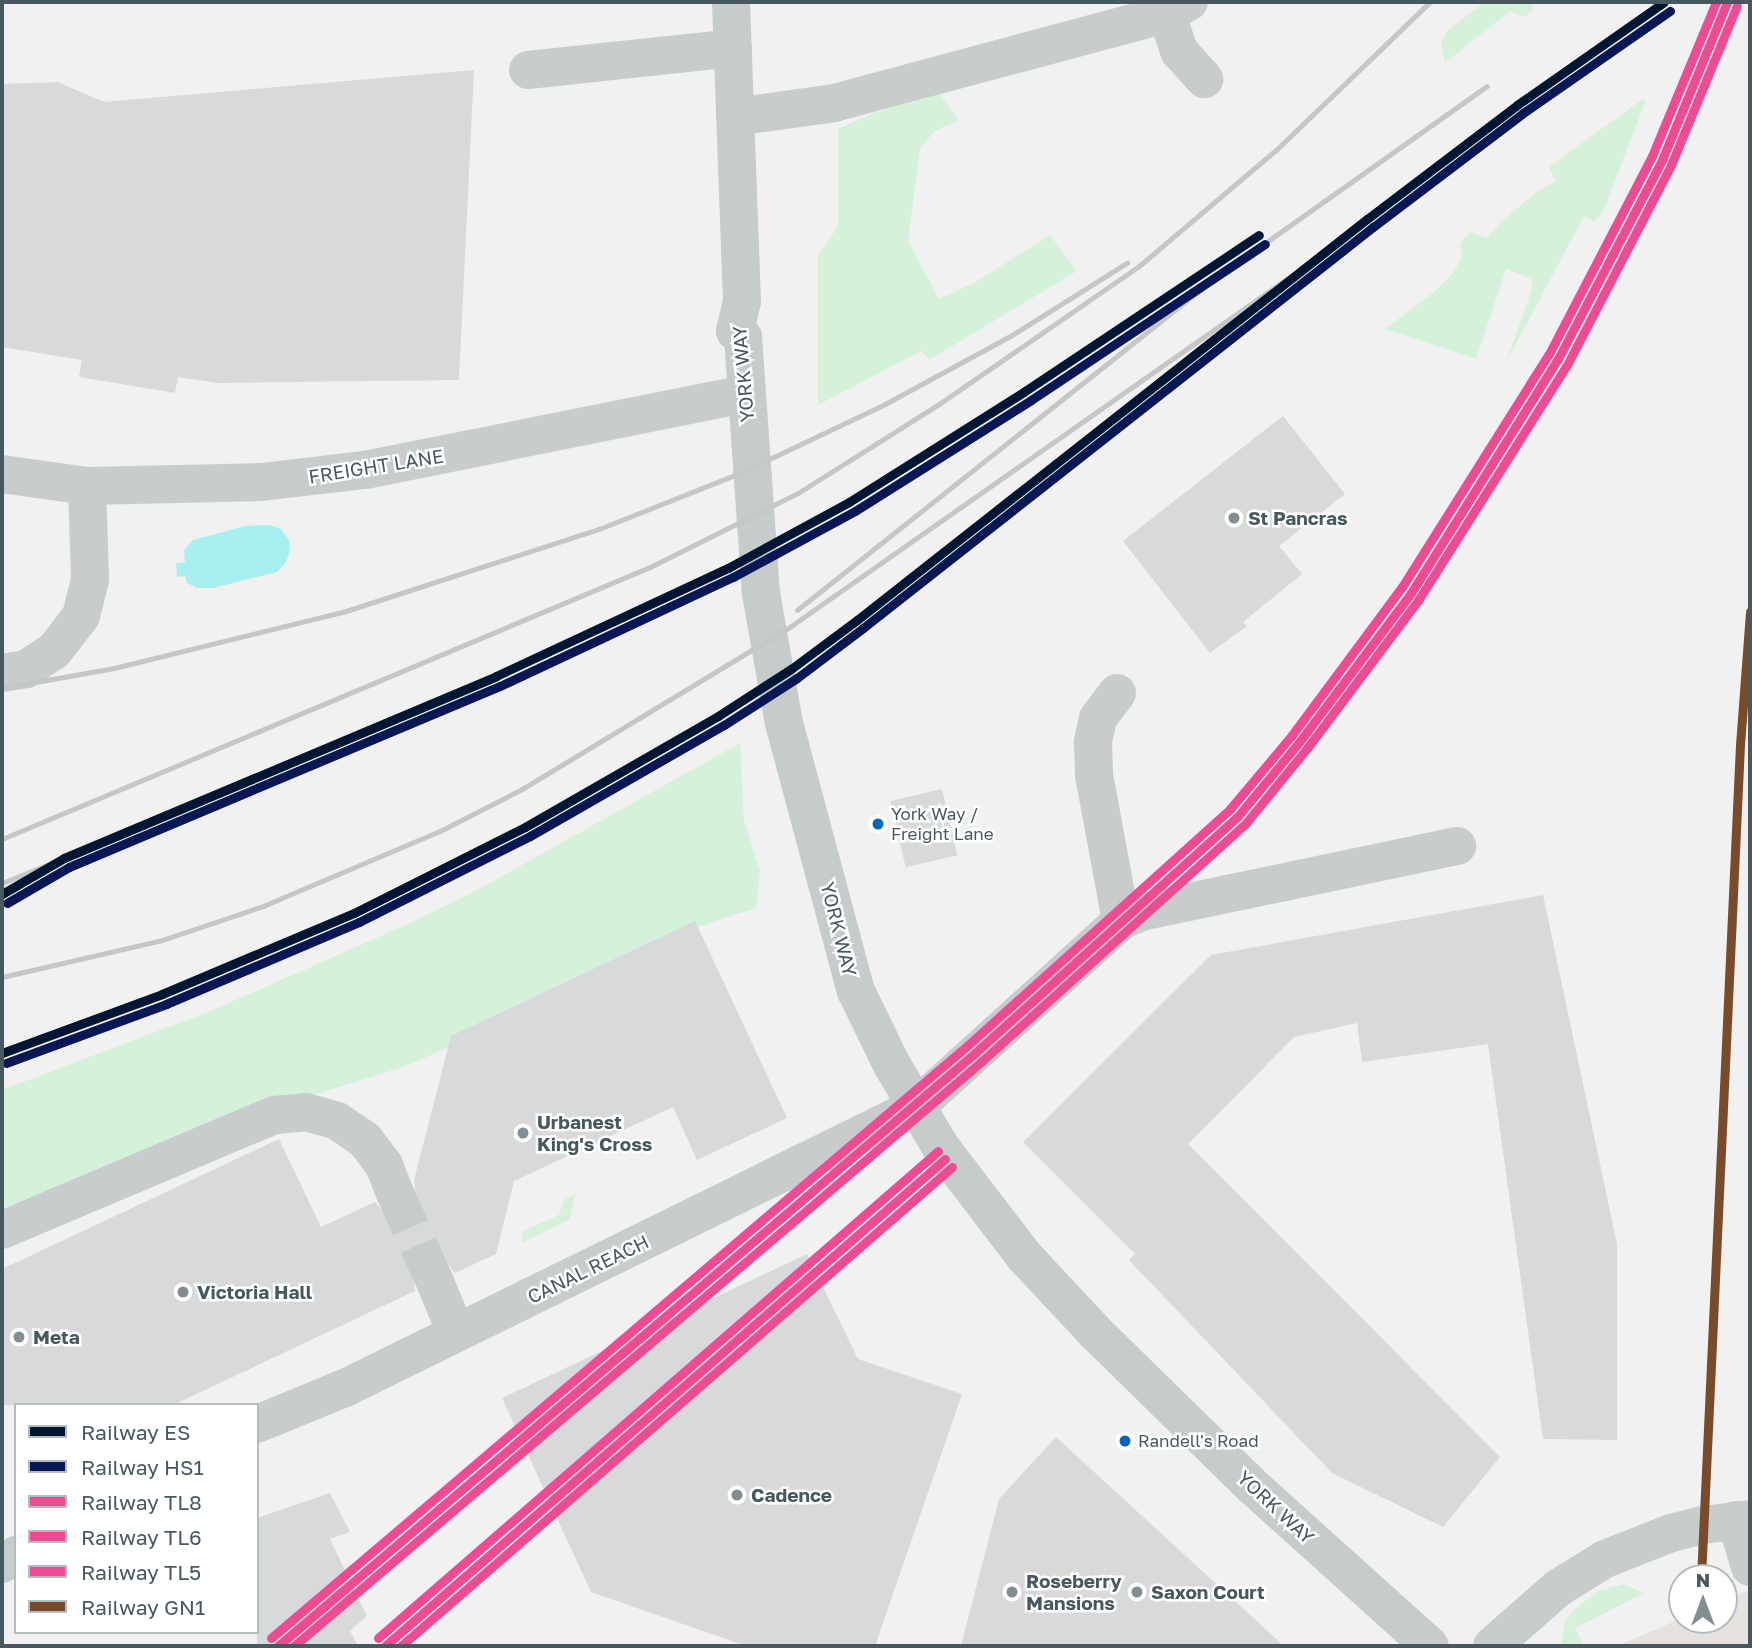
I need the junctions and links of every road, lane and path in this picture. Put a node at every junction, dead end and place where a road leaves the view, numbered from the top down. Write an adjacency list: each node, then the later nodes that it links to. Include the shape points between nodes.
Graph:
1 (731, 2): 3 (main road, YORK WAY)
2 (1178, 8): 5 (street, via 1179,51); 6 (street, via 834,103)
3 (733, 48): 4 (street); 6 (main road, YORK WAY)
4 (528, 70)
5 (1204, 79)
6 (735, 117): 7 (main road, YORK WAY, via 742,301 735,331 743,337)
7 (745, 394): 9 (street, FREIGHT LANE, via 365,470 261,482); 14 (main road, YORK WAY, via 761,593 784,723 854,986)
8 (2, 474): 9 (street, FREIGHT LANE)
9 (87, 486): 10 (street, via 90,579 81,616 54,651 26,669)
10 (2, 673)
11 (1117, 693): 13 (street, via 1098,718 1093,742 1094,775)
12 (1457, 846): 13 (street, via 1141,912)
13 (1121, 921): 14 (street, CANAL REACH)
14 (916, 1107): 18 (street, CANAL REACH); 22 (main road, YORK WAY, via 998,1226 1095,1332 1291,1521)
15 (395, 1193): 16 (street, via 365,1140 337,1121 306,1112 274,1115)
16 (2, 1230)
17 (435, 1282): 18 (street)
18 (456, 1333): 19 (street, CANAL REACH, via 347,1387)
19 (259, 1423)
20 (1743, 1520): 21 (street); 23 (street, via 1671,1533 1605,1559 1558,1588)
21 (1750, 1567)
22 (1430, 1646)
23 (1492, 1646)

